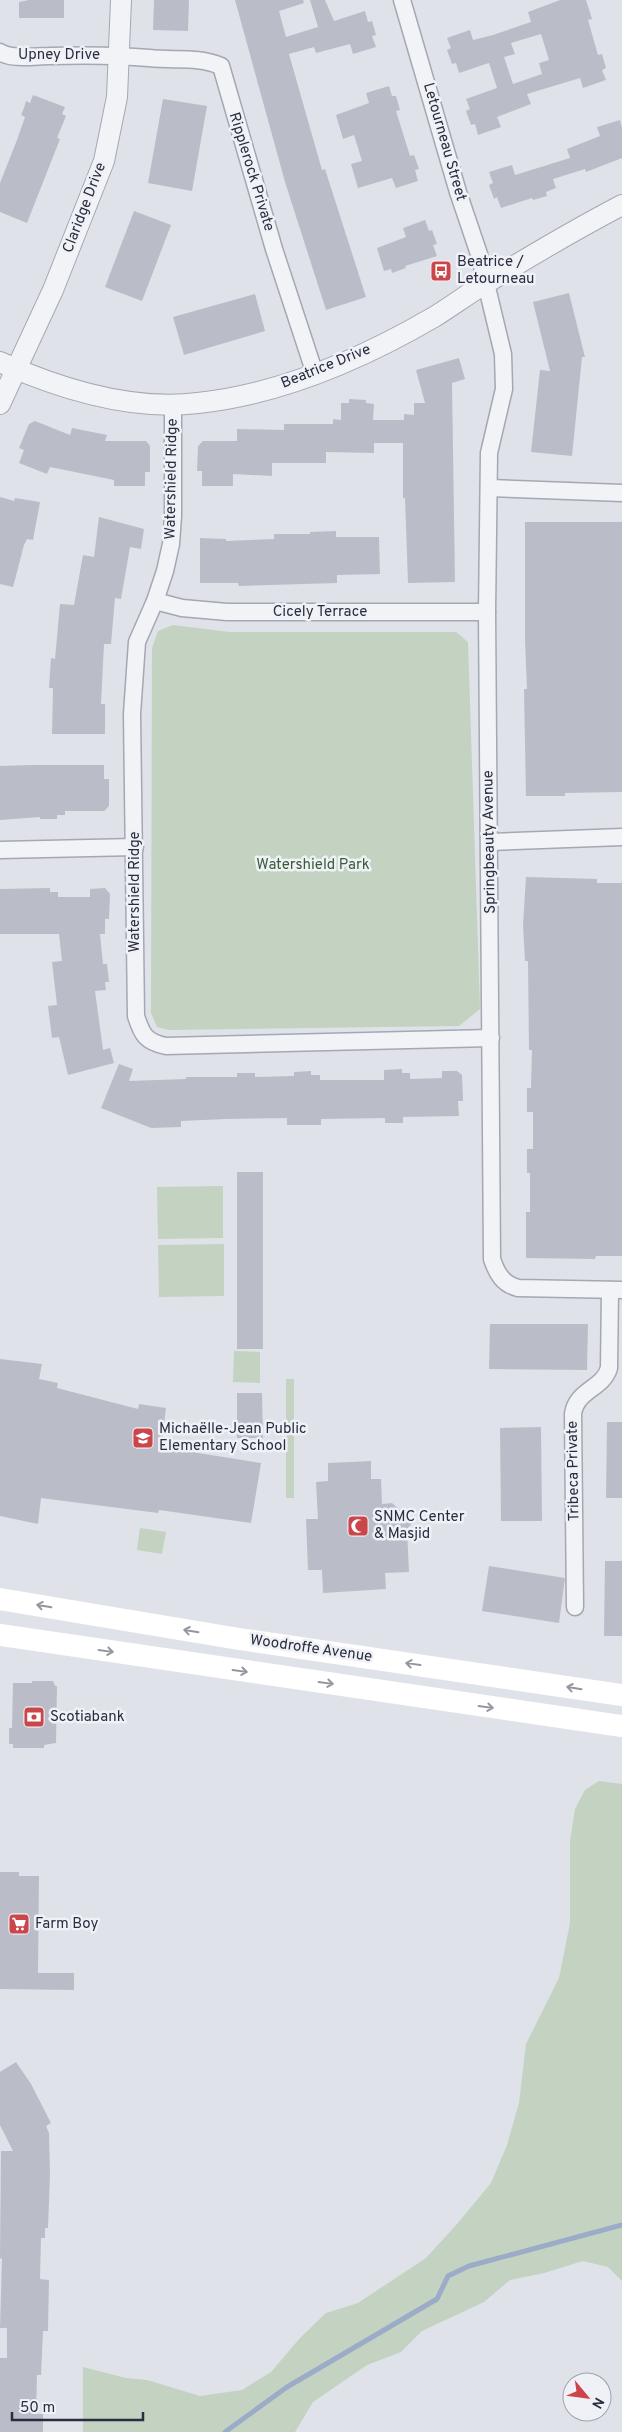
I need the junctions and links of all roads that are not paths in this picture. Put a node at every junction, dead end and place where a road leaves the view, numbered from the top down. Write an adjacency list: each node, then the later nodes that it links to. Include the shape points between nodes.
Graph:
1 (121, 0): 4 (street, Claridge Drive)
2 (402, 0): 6 (street, Letourneau Street)
3 (0, 52): 4 (street, Upney Drive, via 22,56)
4 (120, 55): 7 (street, Claridge Drive, via 117,97 104,161 53,290); 8 (street, Ripplerock Private, via 196,59 221,66 274,249)
5 (622, 205): 6 (street, Beatrice Drive)
6 (486, 283): 8 (street, Beatrice Drive, via 434,317 363,354); 11 (street, Springbeauty Avenue, via 503,354 504,389 489,453)
7 (9, 366): 9 (street, Claridge Drive); 10 (street, Beatrice Drive, via 82,392 144,403)
8 (315, 374): 10 (street, Beatrice Drive, via 248,394)
9 (0, 404)
10 (173, 404): 13 (street, Watershield Ridge, via 173,516 165,571)
11 (489, 488): 12 (street); 14 (street, Springbeauty Avenue)
12 (622, 493)
13 (155, 601): 14 (street, Cicely Terrace, via 182,608 227,612); 17 (street, Watershield Ridge, via 136,642 132,714)
14 (487, 612): 16 (street, Springbeauty Avenue)
15 (622, 837): 16 (street)
16 (490, 842): 19 (street, Springbeauty Avenue)
17 (135, 847): 18 (street); 19 (street, Watershield Ridge, via 136,1016 142,1033 154,1043 166,1046)
18 (0, 850)
19 (491, 1038): 20 (street, Springbeauty Avenue, via 492,1259 496,1272 505,1282 518,1288)
20 (616, 1290): 22 (street, Tribeca Private, via 609,1368 604,1379 580,1397 573,1414)
21 (0, 1599): 24 (main road, Woodroffe Avenue, one-way to 21, via 239,1639)
22 (575, 1607)
23 (0, 1634): 25 (main road, one-way to 25)
24 (622, 1696)
25 (622, 1726)

